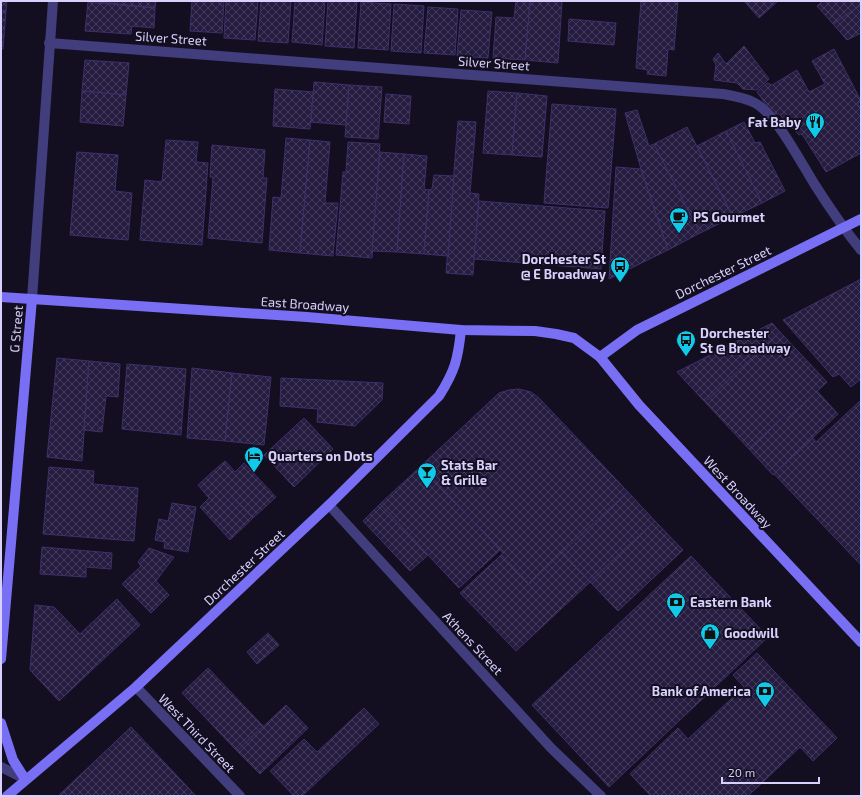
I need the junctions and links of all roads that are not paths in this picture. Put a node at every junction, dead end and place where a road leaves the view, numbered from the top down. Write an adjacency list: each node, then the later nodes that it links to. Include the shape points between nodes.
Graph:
1 (53, 1): 2 (street, G Street)
2 (49, 42): 4 (street, Silver Street, via 707,92 742,98 756,104 767,114); 7 (street, G Street)
3 (861, 219): 4 (main road, Dorchester Street)
4 (844, 228): 5 (street, Silver Street); 9 (main road, Dorchester Street, via 637,330)
5 (861, 250)
6 (1, 297): 7 (main road, East Broadway)
7 (32, 299): 8 (main road, East Broadway); 12 (main road, G Street)
8 (461, 330): 9 (main road, East Broadway, via 556,334 574,338); 10 (main road, Dorchester Street, via 457,362 452,376 439,396)
9 (600, 357): 11 (main road, West Broadway, via 640,406)
10 (329, 505): 13 (main road, Dorchester Street); 19 (street, Athens Street, via 551,748)
11 (861, 642)
12 (1, 659)
13 (136, 687): 16 (main road, Dorchester Street); 18 (street, West Third Street)
14 (1, 723): 16 (main road, via 13,760)
15 (1, 767): 16 (street)
16 (25, 780): 17 (main road, Dorchester Street)
17 (7, 796)
18 (240, 796)
19 (601, 796)

